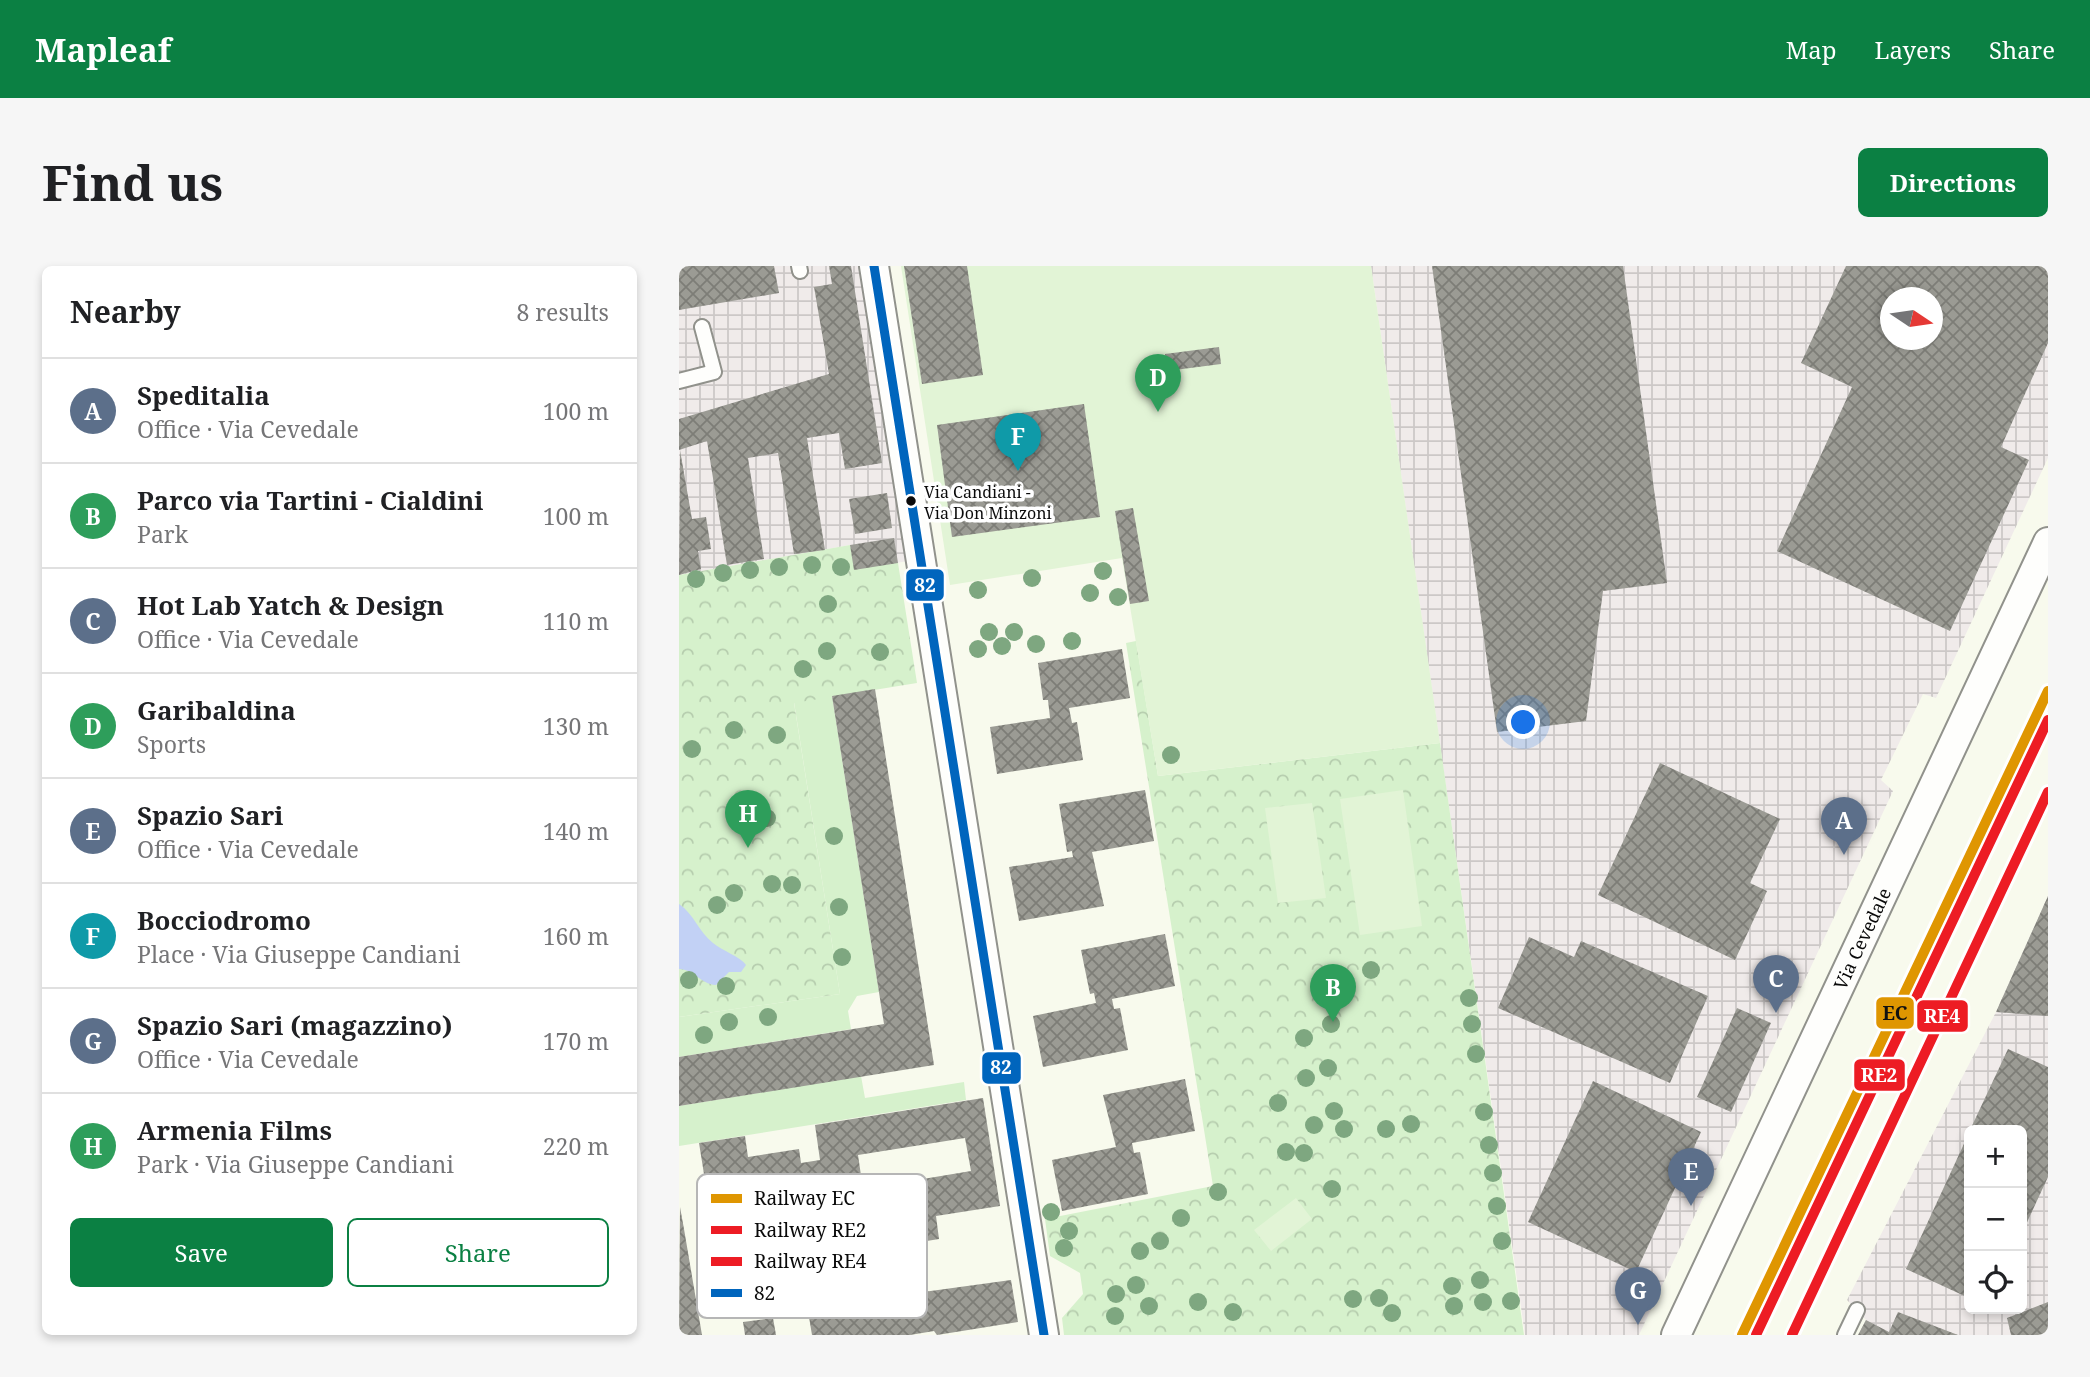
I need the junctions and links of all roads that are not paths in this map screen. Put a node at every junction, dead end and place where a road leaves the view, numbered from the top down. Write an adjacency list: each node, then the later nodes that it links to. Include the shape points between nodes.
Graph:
1 (874, 266): 6 (street)
2 (702, 327): 3 (lane, via 714,372)
3 (679, 381)
4 (2048, 542): 7 (street, Via Cevedale)
5 (1857, 1310): 8 (lane)
6 (1038, 1334)
7 (1676, 1335)
8 (1845, 1335)

